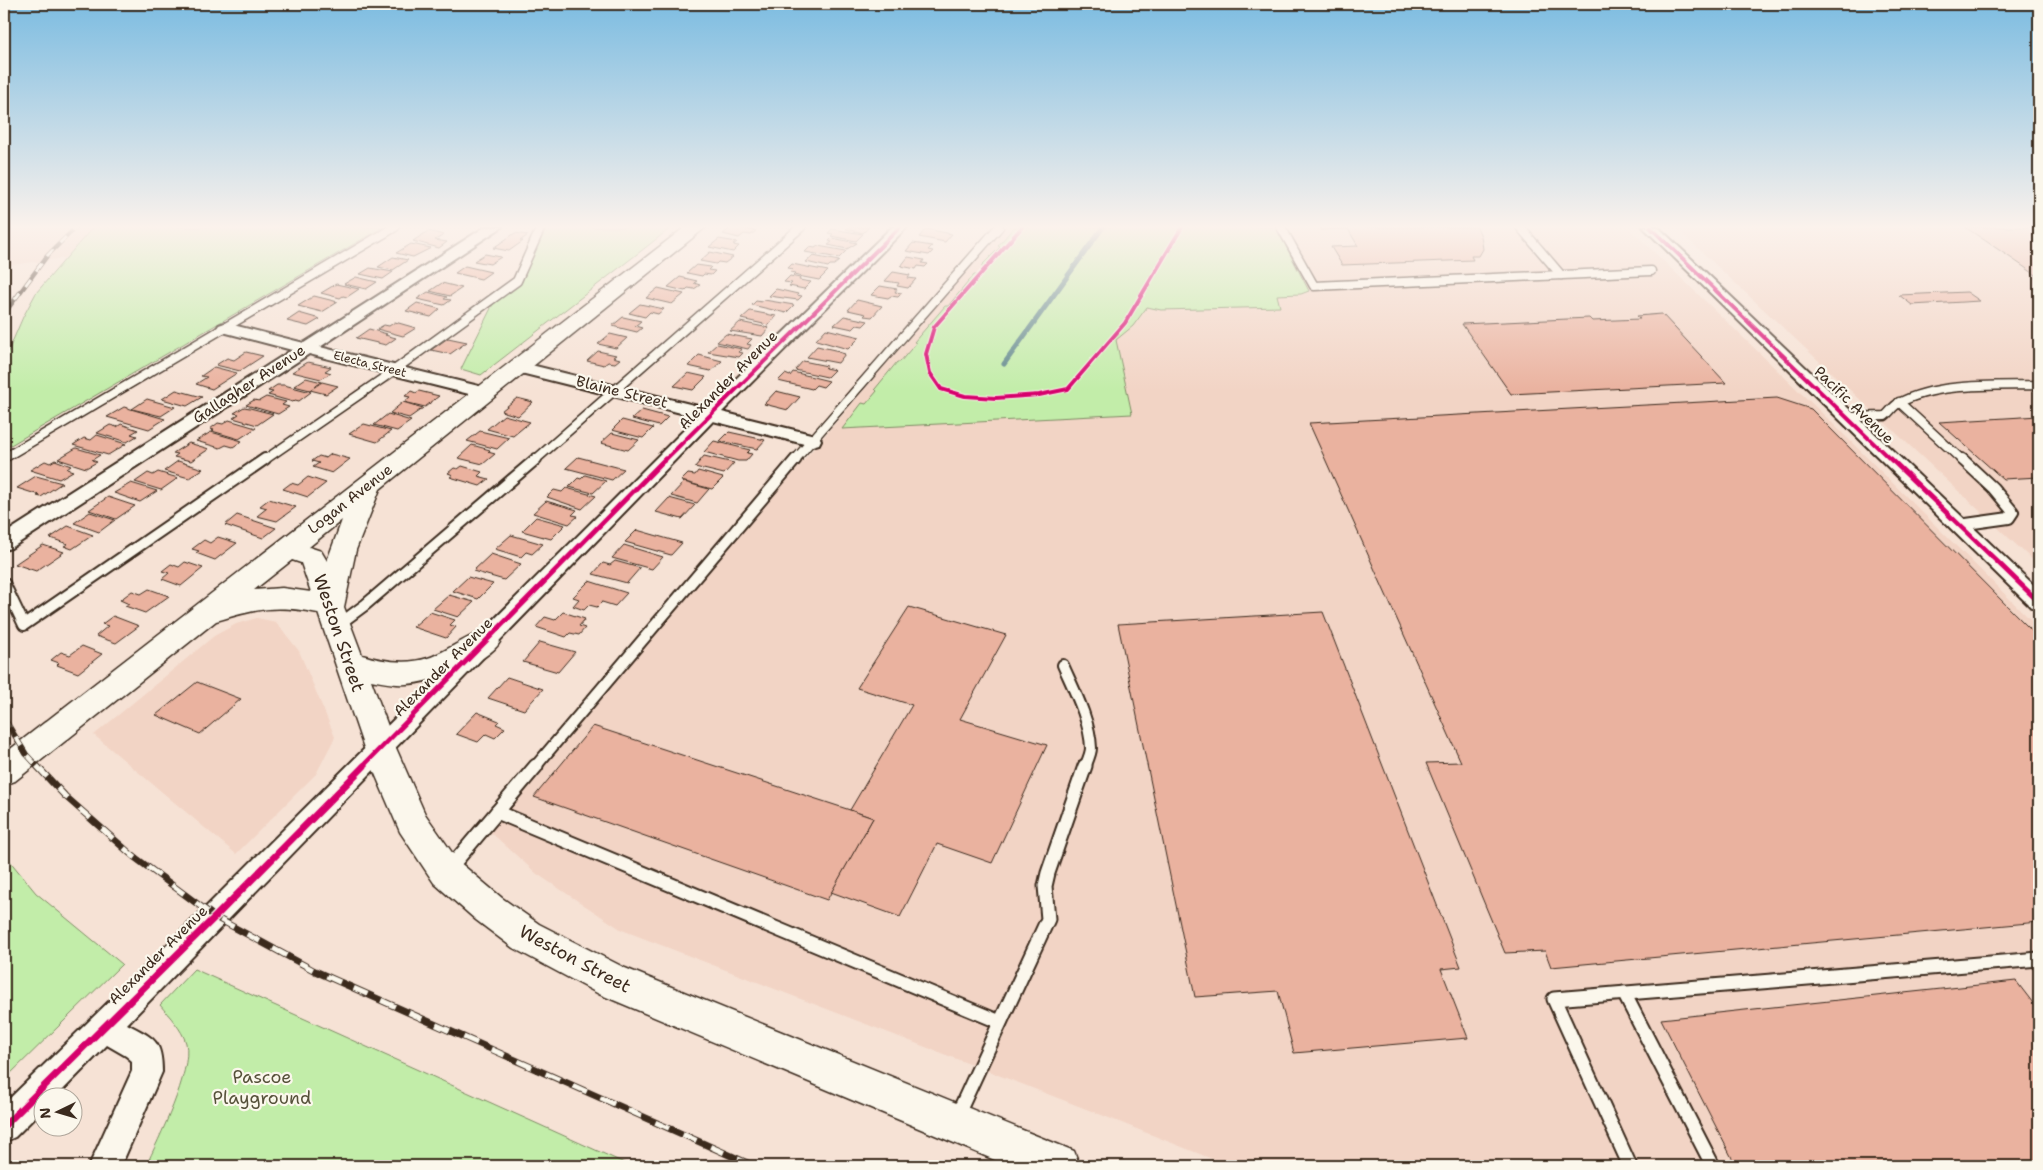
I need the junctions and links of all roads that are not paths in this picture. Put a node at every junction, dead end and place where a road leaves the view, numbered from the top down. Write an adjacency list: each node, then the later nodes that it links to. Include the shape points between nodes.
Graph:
1 (303, 282): 11 (lane)
2 (409, 282): 12 (street, Gallagher Avenue)
3 (516, 282): 14 (lane)
4 (628, 282): 13 (main road, Logan Avenue)
5 (739, 282): 16 (lane)
6 (845, 282): 19 (street, Alexander Avenue)
7 (951, 282): 21 (lane)
8 (1312, 282): 9 (lane, via 1314,286)
9 (1413, 282)
10 (1707, 282): 20 (street, Pacific Avenue)
11 (225, 328): 12 (street, Electa Street); 22 (lane)
12 (305, 348): 14 (street, Electa Street); 25 (street, Gallagher Avenue)
13 (519, 367): 16 (street, Blaine Street); 17 (main road, Logan Avenue)
14 (394, 370): 17 (street, Electa Street); 27 (lane, via 24,625)
15 (2039, 384): 18 (lane, via 1952,389)
16 (616, 391): 19 (street, Blaine Street); 30 (lane, via 365,606)
17 (486, 393): 23 (main road, Logan Avenue)
18 (1899, 402): 20 (lane, via 1886,416); 24 (lane, via 1993,488 2013,512 2009,518)
19 (710, 414): 21 (street, Blaine Street); 31 (street, Alexander Avenue)
20 (1847, 417): 24 (street, Pacific Avenue)
21 (812, 440): 36 (lane)
22 (4, 458)
23 (371, 483): 26 (main road, Logan Avenue); 30 (main road, via 343,550)
24 (1959, 525): 28 (street, Pacific Avenue)
25 (4, 543)
26 (286, 549): 29 (main road, Logan Avenue); 30 (main road, Weston Street, via 312,557)
27 (4, 583)
28 (2039, 602)
29 (202, 616): 30 (main road, via 245,602 276,598 290,598); 35 (main road, Logan Avenue)
30 (333, 616): 32 (main road, Weston Street)
31 (486, 642): 32 (main road, via 450,663 418,672 388,673); 34 (street, Alexander Avenue)
32 (348, 662): 34 (main road, Weston Street)
33 (1063, 665): 40 (lane, via 1081,709 1091,750 1048,873 1045,886 1048,919)
34 (380, 748): 37 (main road, Weston Street, via 412,822); 41 (street, Alexander Avenue)
35 (4, 772)
36 (497, 812): 37 (lane); 40 (lane)
37 (446, 872): 42 (main road, Weston Street, via 526,936 576,964)
38 (2039, 959): 39 (lane)
39 (1624, 993): 46 (lane, via 1554,999); 47 (lane)
40 (1000, 1022): 42 (lane)
41 (102, 1027): 43 (street, Alexander Avenue); 44 (street, via 137,1045 147,1055 147,1072)
42 (953, 1123): 45 (main road, Weston Street)
43 (4, 1126)
44 (105, 1166)
45 (1059, 1166)
46 (1630, 1166)
47 (1713, 1166)

